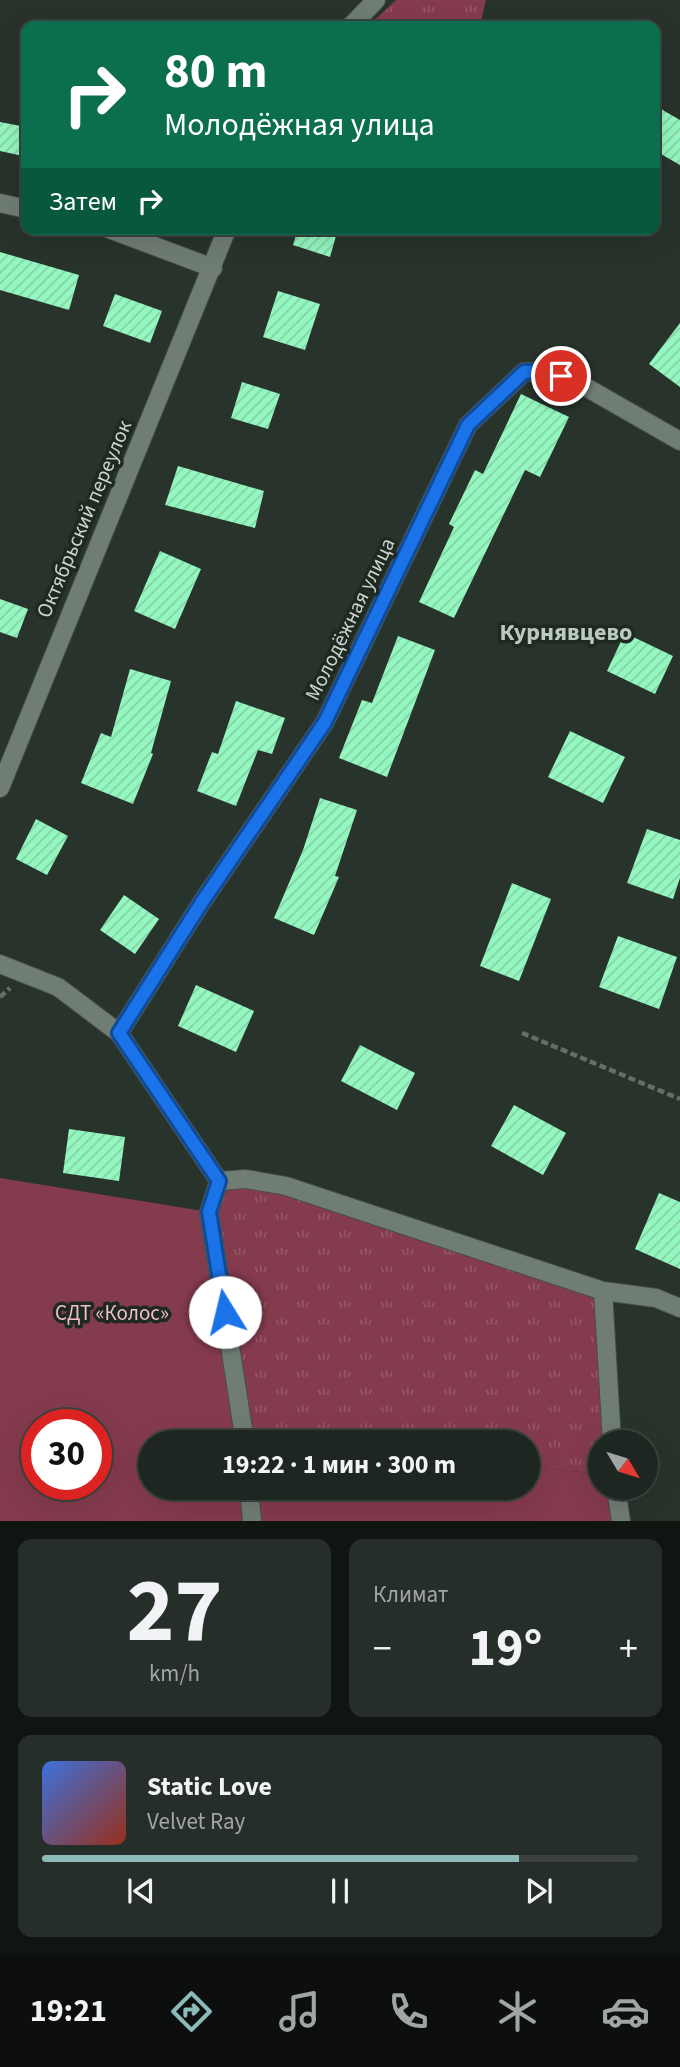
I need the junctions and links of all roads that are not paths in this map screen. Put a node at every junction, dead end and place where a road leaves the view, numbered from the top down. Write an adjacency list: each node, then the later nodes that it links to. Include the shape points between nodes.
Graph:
1 (376, 0): 2 (street)
2 (356, 21)
3 (0, 203): 4 (street)
4 (21, 208)
5 (125, 235): 7 (street)
6 (225, 235): 7 (street, Октябрьский переулок)
7 (213, 268): 9 (street, Октябрьский переулок)
8 (680, 441): 11 (street, Молодёжная улица, via 577,382 545,371 524,372 468,425 325,722)
9 (0, 788)
10 (0, 964): 11 (street, via 58,988)
11 (119, 1033): 12 (street)
12 (219, 1181): 13 (street, via 246,1179 286,1186); 15 (street, via 209,1212)
13 (603, 1291): 14 (street, via 656,1298); 16 (street)
14 (680, 1308)
15 (243, 1430)
16 (611, 1430)
17 (250, 1500): 19 (street)
18 (618, 1500): 20 (street)
19 (252, 1521)
20 (621, 1521)

